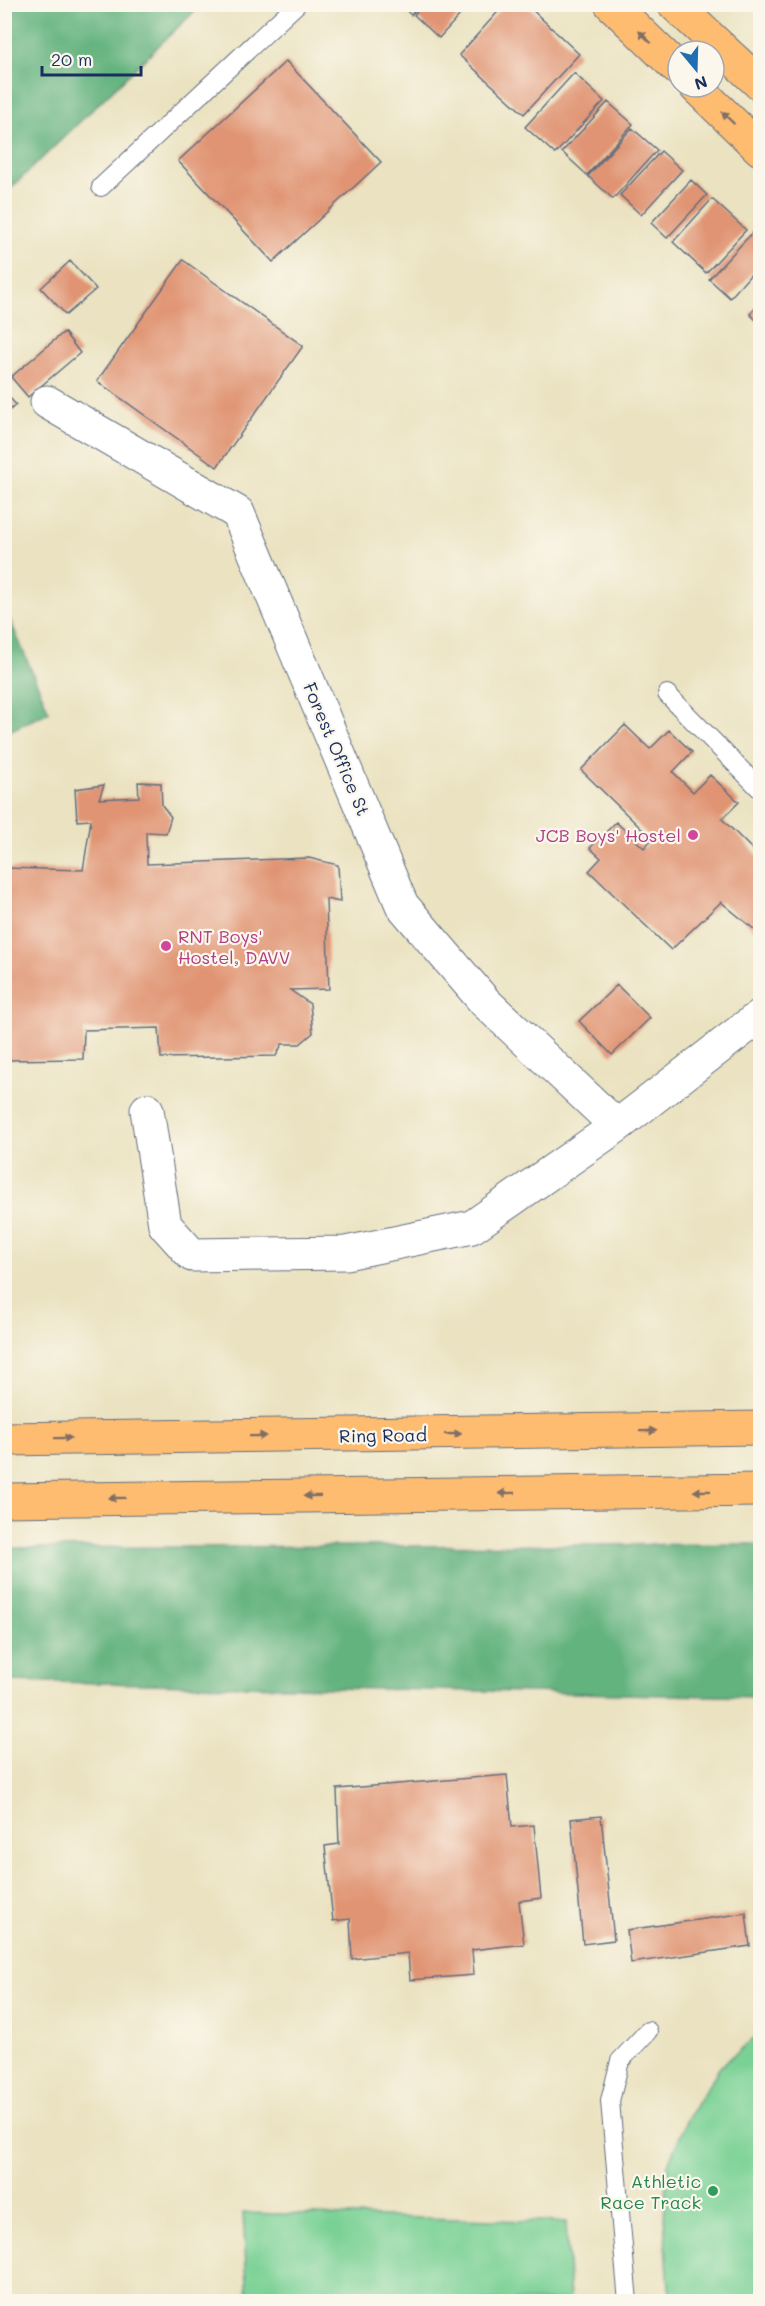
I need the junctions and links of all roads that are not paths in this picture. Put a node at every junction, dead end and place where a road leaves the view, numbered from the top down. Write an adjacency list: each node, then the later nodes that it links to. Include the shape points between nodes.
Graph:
1 (297, 4): 8 (lane)
2 (611, 4): 4 (main road, one-way to 2)
3 (674, 4): 5 (main road)
4 (666, 57)
5 (760, 84)
6 (708, 99): 7 (main road, one-way to 6)
7 (760, 149)
8 (101, 187)
9 (47, 402): 14 (street, Forest Office St, via 238,513 402,905 485,1002)
10 (667, 694): 11 (lane)
11 (760, 789)
12 (760, 1016): 14 (street)
13 (147, 1110): 14 (street, via 165,1225 192,1255 346,1253 472,1227)
14 (617, 1126)
15 (760, 1428): 16 (main road, Ring Road, one-way to 15)
16 (4, 1438)
17 (760, 1490): 18 (main road, one-way to 18)
18 (4, 1500)
19 (648, 2031): 20 (lane, via 620,2061 610,2102)
20 (628, 2301)

